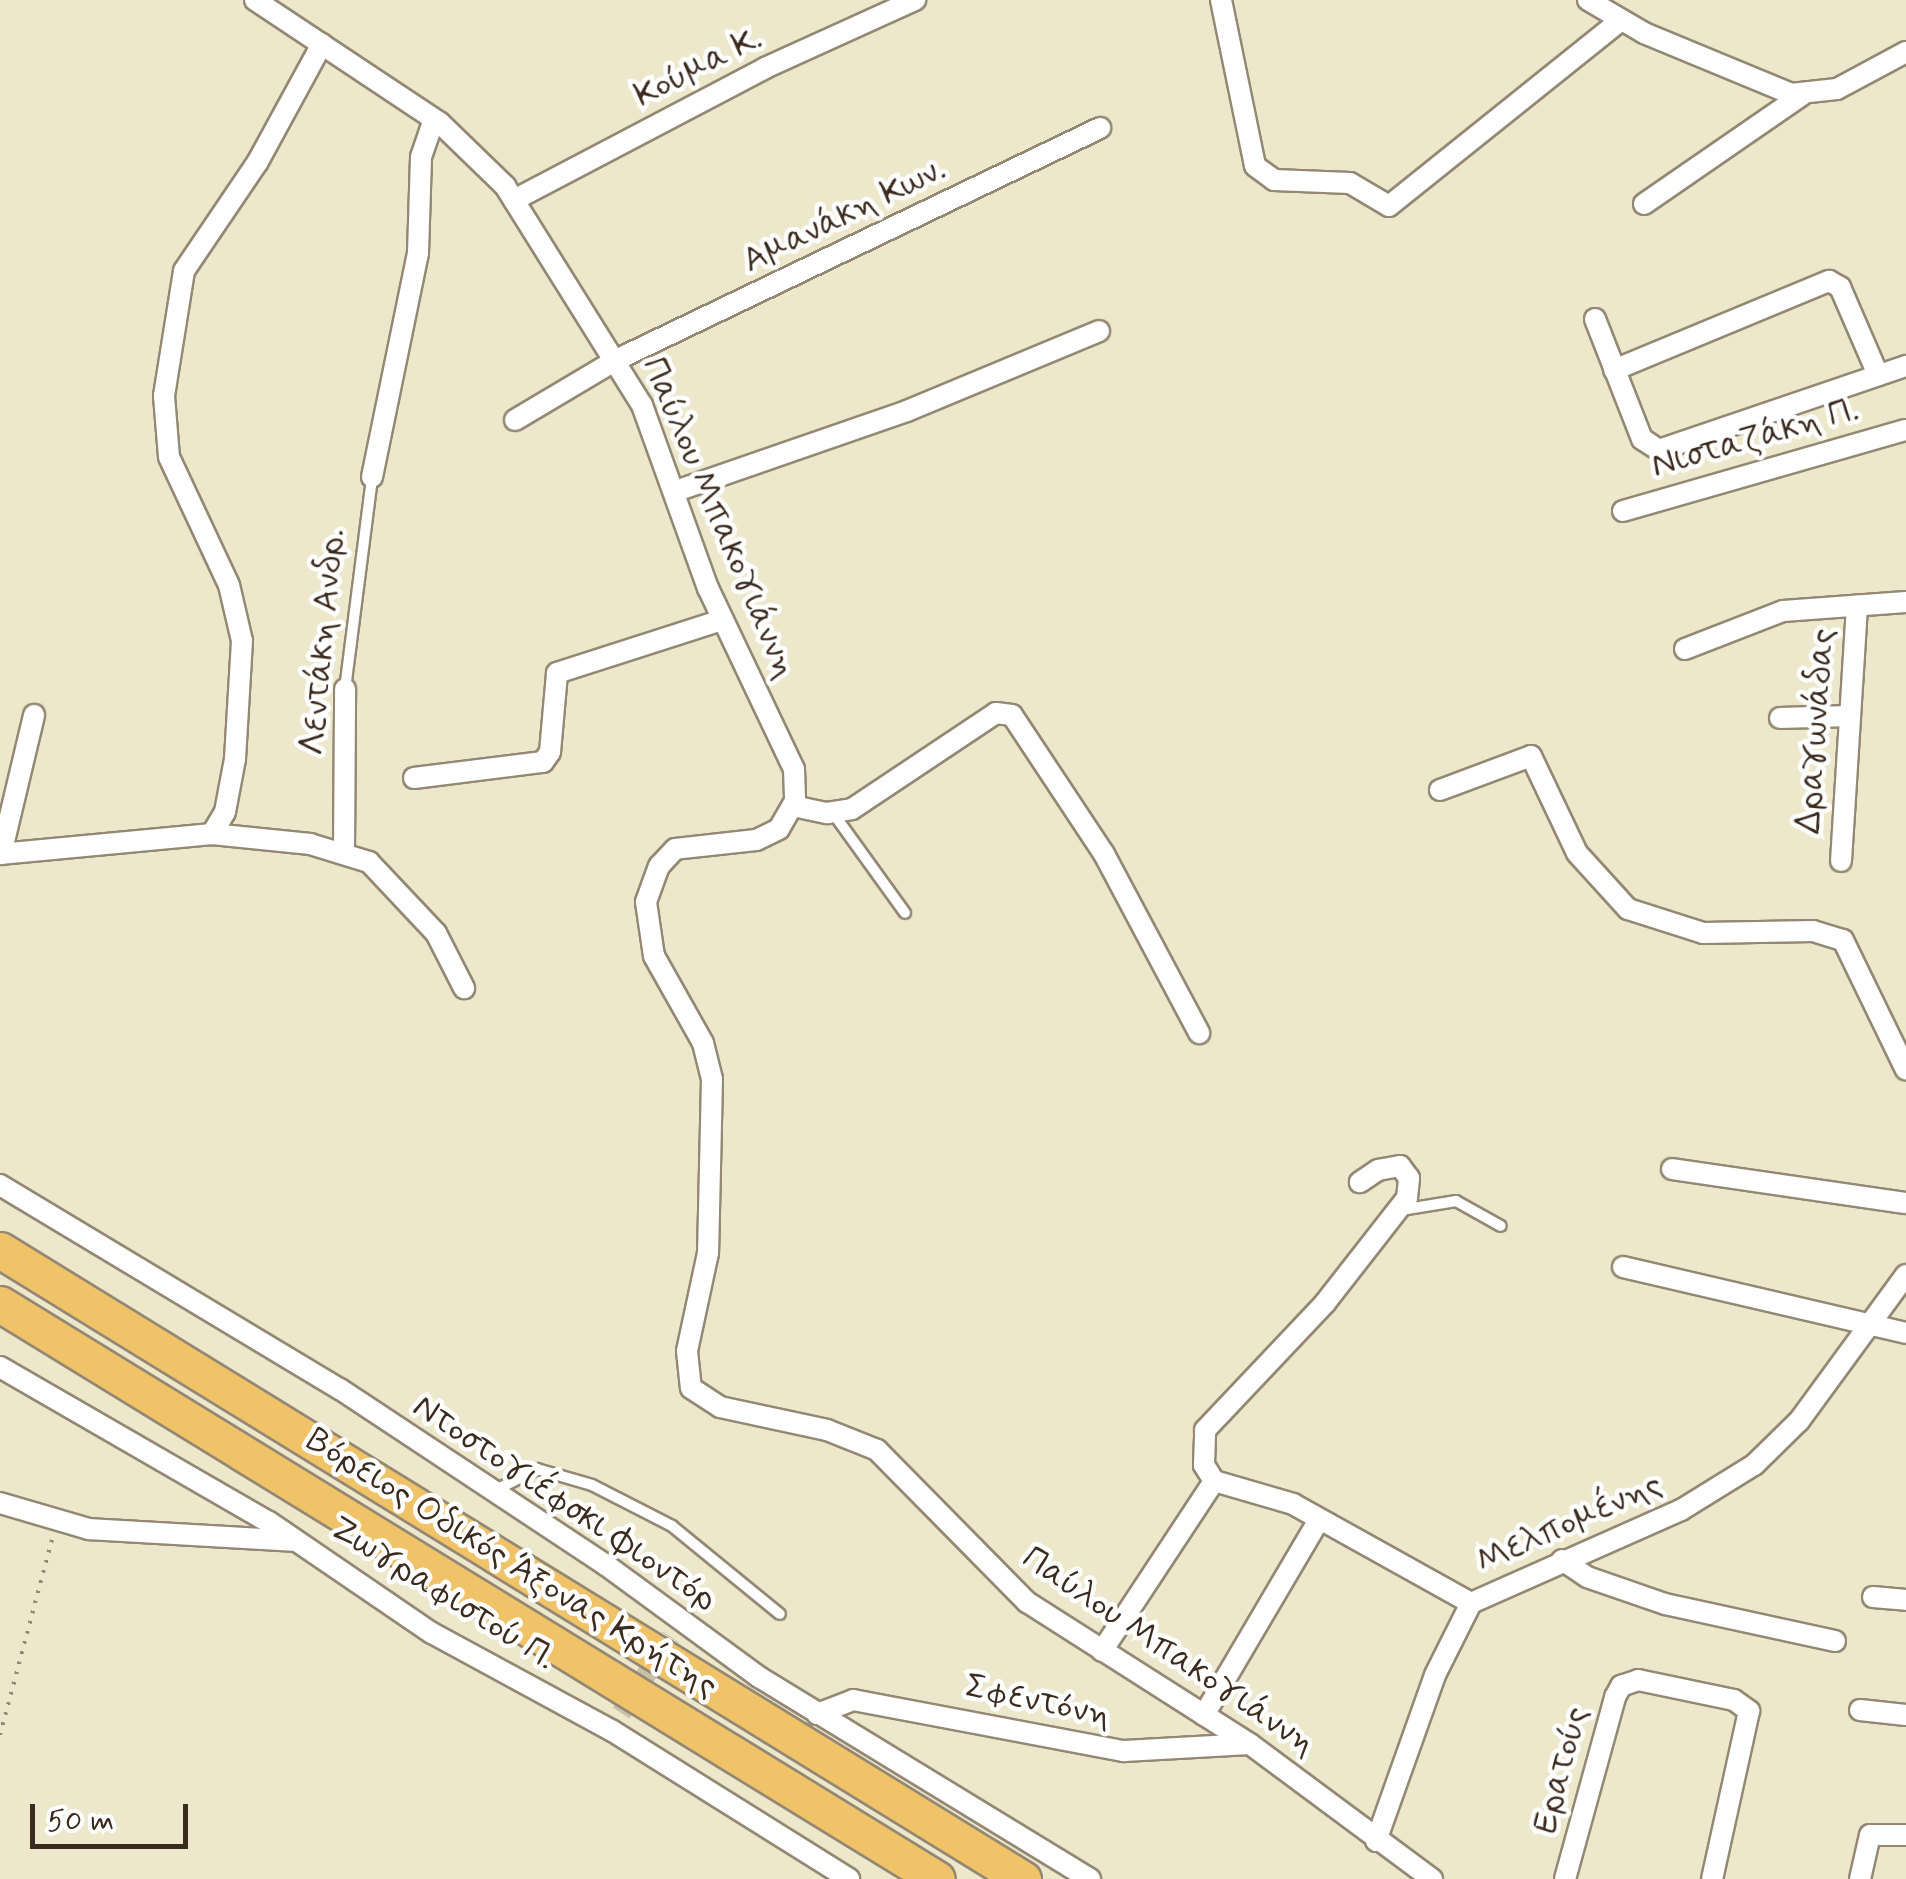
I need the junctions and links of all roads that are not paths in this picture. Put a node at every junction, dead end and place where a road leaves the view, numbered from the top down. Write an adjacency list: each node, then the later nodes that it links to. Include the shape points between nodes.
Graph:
1 (255, 0): 6 (street, Παύλου Μπακογιάννη)
2 (916, 0): 11 (street, Κούμα Κ., via 765,68)
3 (1221, 0): 5 (street, via 1256,166 1274,180 1350,183 1389,206)
4 (1588, 0): 5 (street)
5 (1620, 21): 8 (street, via 1762,87)
6 (322, 44): 9 (street, Παύλου Μπακογιάννη); 36 (street, via 257,164 184,270 164,396 169,457 229,585 242,642 235,759 225,812)
7 (1906, 52): 8 (street, via 1837,89)
8 (1802, 95): 12 (street)
9 (434, 120): 11 (street, Παύλου Μπακογιάννη, via 487,165); 21 (street, Λεντάκη Ανδρ., via 422,157 418,254)
10 (1100, 128): 15 (street, Αμανάκη Κων.)
11 (514, 200): 15 (street, Παύλου Μπακογιάννη)
12 (1644, 204)
13 (1595, 319): 17 (street)
14 (1099, 331): 22 (street, via 907,411)
15 (616, 360): 19 (street, Αμανάκη Κων.); 22 (street, Παύλου Μπακογιάννη)
16 (1906, 366): 18 (street)
17 (1614, 370): 18 (street, via 1642,439 1659,450); 18 (street, via 1830,281 1840,287)
18 (1878, 374)
19 (514, 420)
20 (1906, 430): 23 (street, Νισταζάκη Π.)
21 (372, 477): 28 (lane, Λεντάκη Ανδρ.)
22 (676, 491): 26 (street, Παύλου Μπακογιάννη)
23 (1623, 512)
24 (1906, 602): 25 (street)
25 (1857, 604): 27 (street, via 1783,612); 30 (street, Δραγωνάδας)
26 (722, 620): 32 (street, via 556,674 550,752 543,762); 34 (street, Παύλου Μπακογιάννη, via 792,761)
27 (1685, 649)
28 (345, 689): 37 (street, Λεντάκη Ανδρ.)
29 (34, 715): 38 (street)
30 (1850, 716): 31 (street); 39 (street, Δραγωνάδας)
31 (1780, 718)
32 (414, 778)
33 (1440, 790): 43 (street, via 1530,756 1576,854 1628,909 1703,932 1813,931 1843,940)
34 (793, 806): 35 (street); 68 (street, Παύλου Μπακογιάννη, via 763,838 675,849 659,866 646,902 654,956 703,1043 712,1079 708,1254 688,1344 688,1384 720,1407 827,1430 877,1450 935,1502 1016,1592)
35 (833, 814): 40 (lane); 42 (street, via 903,779 996,713 1012,714 1104,854)
36 (212, 834): 37 (street); 38 (street)
37 (344, 852): 41 (street, via 377,869 436,933)
38 (0, 854)
39 (1841, 861)
40 (905, 913)
41 (464, 988)
42 (1199, 1034)
43 (1906, 1070)
44 (1672, 1169): 47 (street)
45 (1360, 1182): 48 (street, via 1392,1164 1405,1170 1410,1188)
46 (0, 1185): 58 (street, Ντοστογιέφσκι Φιοντόρ, via 340,1389)
47 (1906, 1202)
48 (1398, 1211): 49 (lane, via 1456,1201); 57 (street, via 1325,1303 1205,1430 1204,1465)
49 (1502, 1226)
50 (0, 1250): 78 (highway, Βόρειος Οδικός Άξονας Κρήτης)
51 (1624, 1266): 54 (street)
52 (1906, 1275): 54 (street, Μελπομένης)
53 (0, 1304): 77 (highway, Βόρειος Οδικός Άξονας Κρήτης)
54 (1870, 1322): 55 (street); 62 (street, Μελπομένης, via 1799,1420 1762,1458 1681,1510)
55 (1906, 1333)
56 (0, 1367): 61 (street, Ζωγραφιστού Π.)
57 (1214, 1481): 60 (street, via 1266,1493); 68 (street)
58 (492, 1492): 66 (lane, via 537,1469 592,1485 672,1526); 70 (street, Ντοστογιέφσκι Φιοντόρ, via 676,1628)
59 (0, 1502): 61 (street, via 115,1532)
60 (1319, 1520): 65 (street); 71 (street)
61 (298, 1542): 76 (street, Ζωγραφιστού Π., via 432,1633 616,1722)
62 (1562, 1560): 65 (street, Μελπομένης); 67 (street, via 1587,1577 1665,1604)
63 (1874, 1597): 64 (street)
64 (1906, 1600)
65 (1471, 1603): 75 (street, Μελπομένης, via 1435,1676)
66 (780, 1614)
67 (1835, 1641)
68 (1102, 1651): 71 (street, Παύλου Μπακογιάννη)
69 (1860, 1710): 72 (street)
70 (817, 1714): 73 (street, Σφεντόνη, via 853,1700 1124,1751); 79 (street, Ντοστογιέφσκι Φιοντόρ)
71 (1204, 1715): 73 (street, Παύλου Μπακογιάννη)
72 (1906, 1715)
73 (1250, 1744): 75 (street, Παύλου Μπακογιάννη)
74 (1906, 1835): 83 (street, via 1870,1835)
75 (1376, 1840): 80 (street, Παύλου Μπακογιάννη)
76 (849, 1879)
77 (937, 1879)
78 (1023, 1879)
79 (1090, 1879)
80 (1432, 1879)
81 (1564, 1879): 82 (street, Ερατούς, via 1614,1697 1627,1682 1653,1681 1747,1707 1750,1728)
82 (1712, 1879)
83 (1860, 1879)

